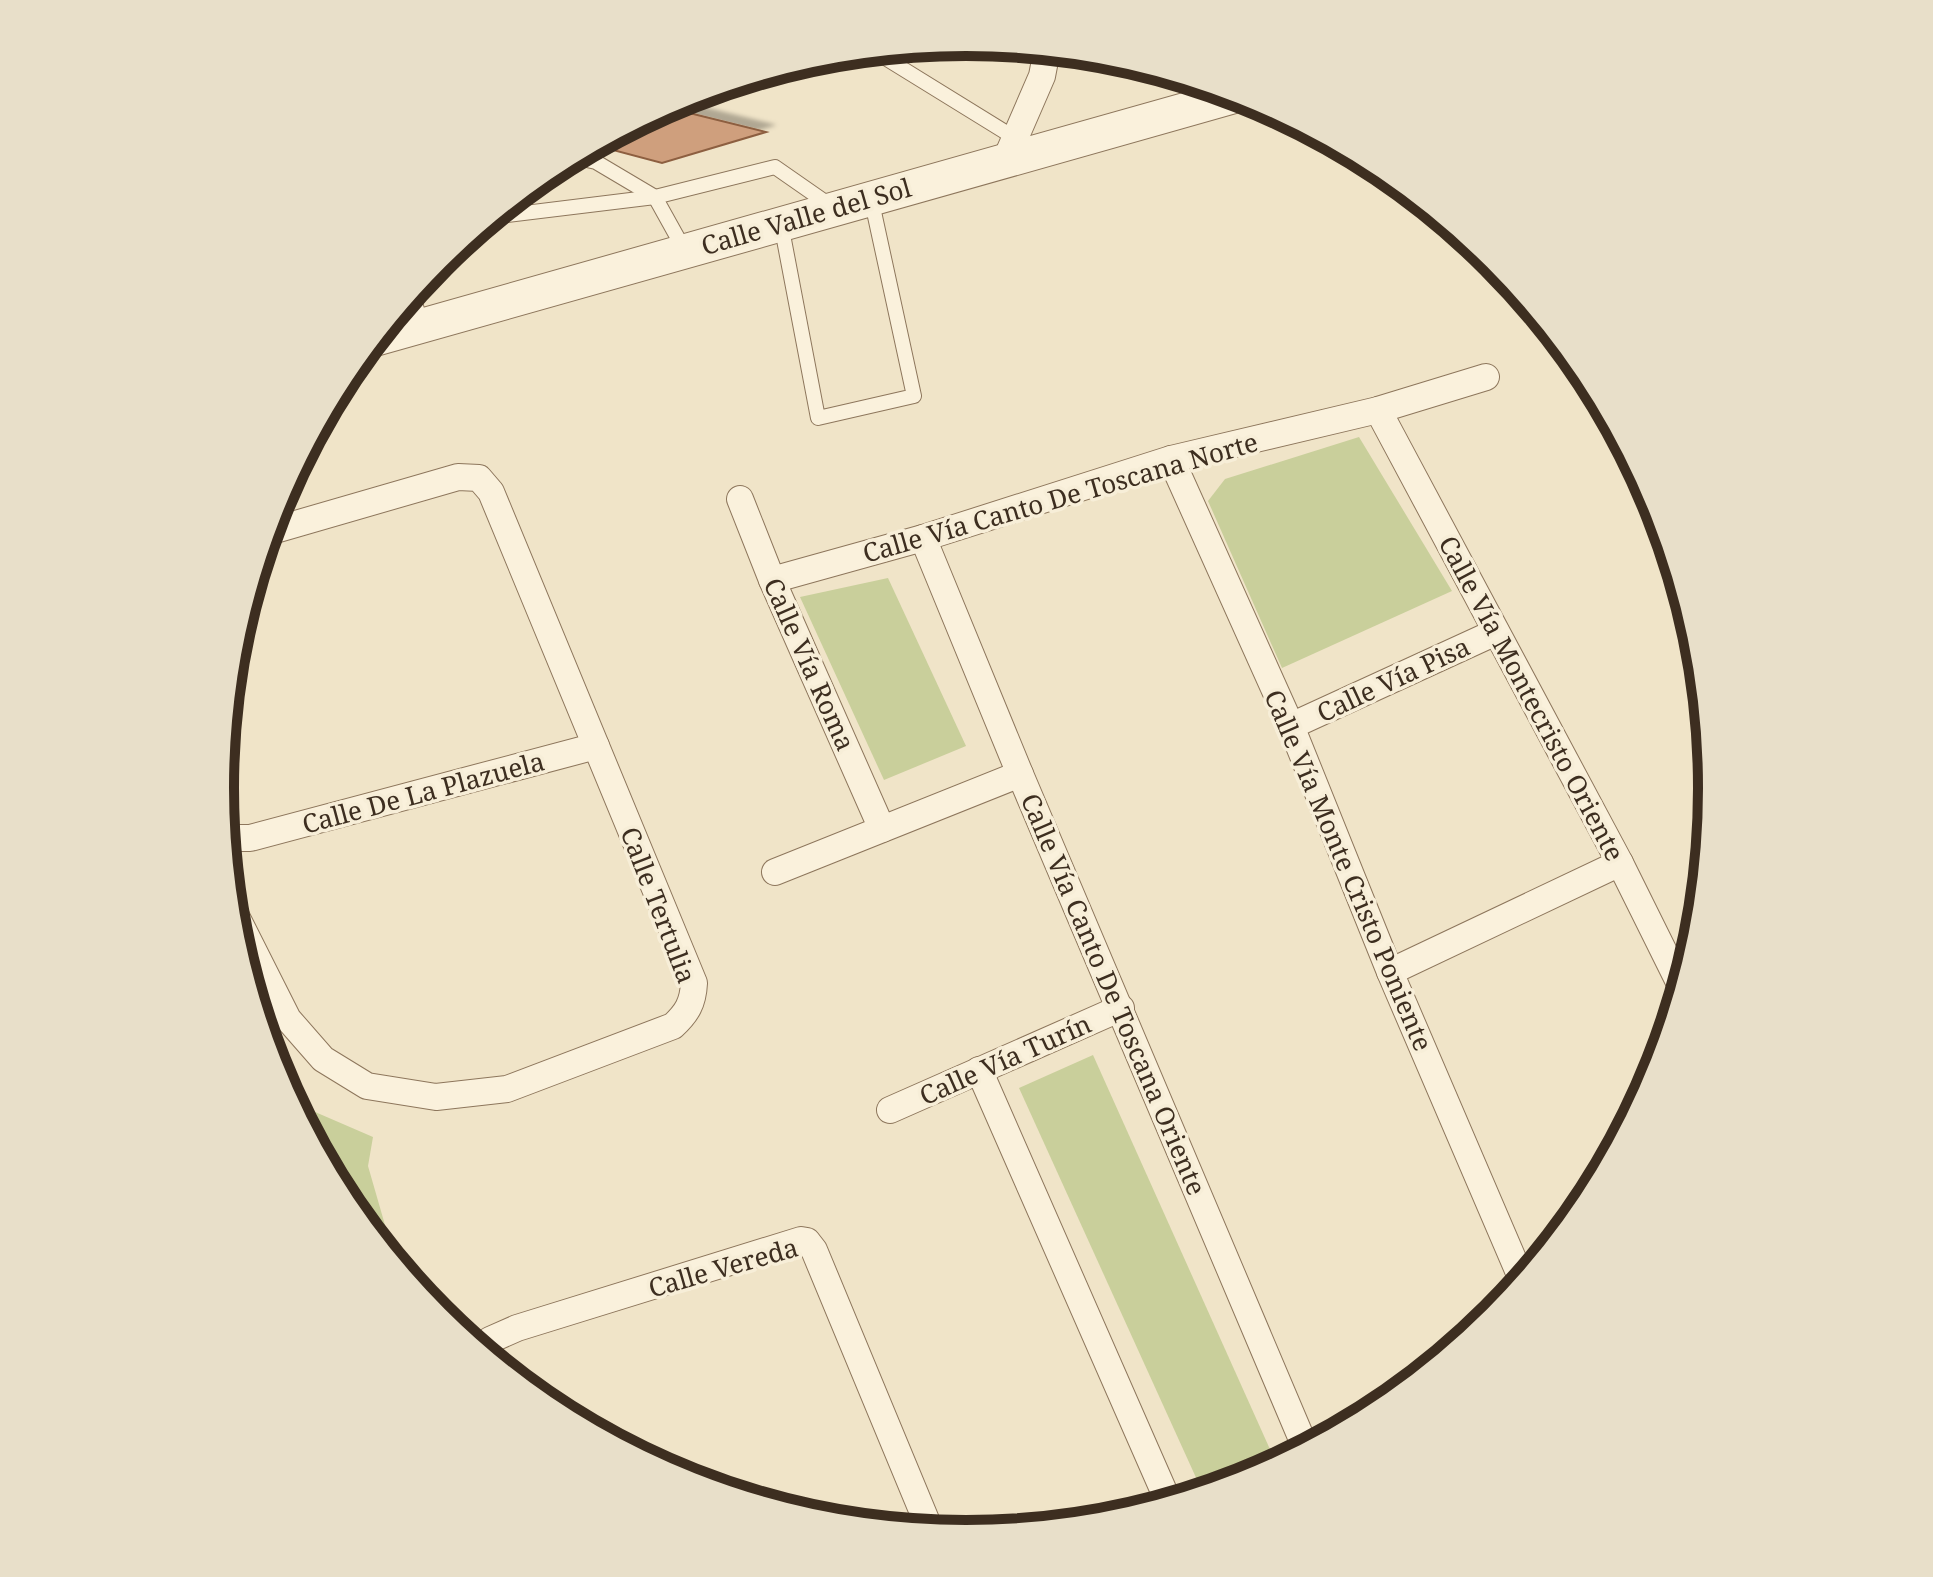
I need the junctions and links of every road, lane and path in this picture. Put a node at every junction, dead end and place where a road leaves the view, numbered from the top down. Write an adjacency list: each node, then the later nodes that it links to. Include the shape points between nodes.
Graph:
1 (887, 61): 4 (lane)
2 (1045, 61): 4 (street)
3 (1216, 100): 4 (street, Calle Valle del Sol)
4 (1010, 149): 7 (street, Calle Valle del Sol)
5 (589, 161): 6 (lane)
6 (655, 197): 8 (lane, via 775,167); 9 (lane); 11 (lane)
7 (871, 198): 8 (street, Calle Valle del Sol); 10 (lane, via 914,396 818,418)
8 (835, 208): 10 (street, Calle Valle del Sol)
9 (512, 215)
10 (781, 224): 11 (street, Calle Valle del Sol)
11 (685, 251): 12 (street, Calle Valle del Sol)
12 (417, 309)
13 (1486, 377): 14 (street, Calle Vía Canto De Toscana Norte)
14 (1378, 410): 15 (street, Calle Vía Canto De Toscana Norte); 20 (street, Calle Vía Montecristo Oriente)
15 (1171, 459): 18 (street, Calle Vía Canto De Toscana Norte); 21 (street, Calle Vía Monte Cristo Poniente)
16 (740, 499): 19 (street, Calle Vía Roma)
17 (283, 528): 22 (street, Calle Tertulia, via 458,477 479,478 491,492)
18 (923, 538): 19 (street, Calle Vía Canto De Toscana Norte); 23 (street, Calle Vía Canto De Toscana Oriente)
19 (772, 580): 24 (street, Calle Vía Roma)
20 (1496, 632): 21 (street, Calle Vía Pisa); 26 (street, Calle Vía Montecristo Oriente)
21 (1291, 726): 29 (street, Calle Vía Monte Cristo Poniente)
22 (596, 746): 25 (street, Calle De La Plazuela); 28 (street, Calle Tertulia, via 694,983 693,1000 673,1026 507,1089 436,1097 367,1086 323,1059 288,1019)
23 (1020, 774): 24 (street); 31 (street, Calle Vía Canto De Toscana Oriente)
24 (882, 829): 27 (street)
25 (237, 838)
26 (1620, 863): 29 (street); 30 (street, Calle Vía Montecristo Oriente)
27 (775, 872)
28 (252, 947)
29 (1390, 972): 34 (street, Calle Vía Monte Cristo Poniente)
30 (1675, 974)
31 (1121, 1008): 32 (street, Calle Vía Turín); 36 (street, Calle Vía Canto De Toscana Oriente)
32 (979, 1070): 33 (street, Calle Vía Turín); 37 (street)
33 (890, 1110)
34 (1518, 1270)
35 (488, 1342): 38 (street, Calle Vereda, via 517,1328 807,1241)
36 (1302, 1439)
37 (1165, 1493)
38 (926, 1519)

